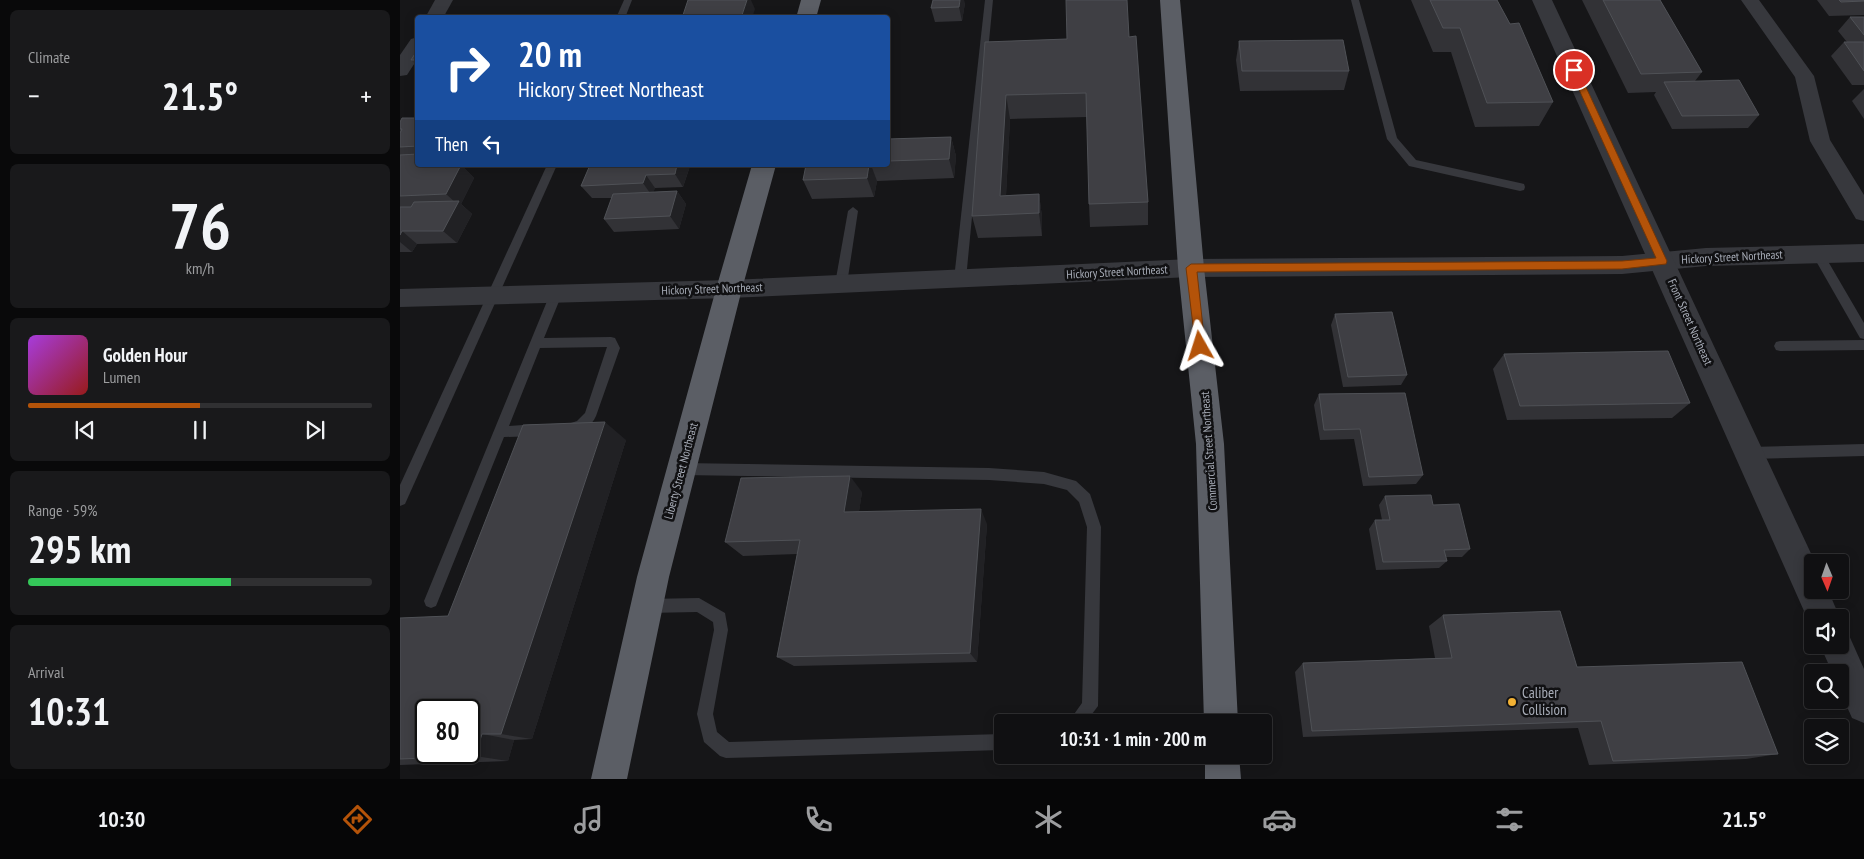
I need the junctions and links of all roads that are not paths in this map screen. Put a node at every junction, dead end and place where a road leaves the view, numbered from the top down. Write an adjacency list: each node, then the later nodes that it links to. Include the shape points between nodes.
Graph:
1 (444, 0): 9 (street)
2 (628, 0): 10 (lane)
3 (811, 0): 11 (highway)
4 (989, 0): 23 (lane)
5 (1170, 0): 22 (highway, Commercial Street Northeast)
6 (1355, 0): 16 (lane, via 1392,139 1413,163)
7 (1542, 0): 21 (street, Front Street Northeast)
8 (1750, 0): 18 (street, via 1804,76 1820,141)
9 (436, 15)
10 (621, 15)
11 (807, 15)
12 (415, 48): 13 (street)
13 (400, 70)
14 (551, 167): 27 (lane)
15 (763, 167): 25 (highway, Liberty Street Northeast)
16 (1520, 187)
17 (853, 211): 24 (lane)
18 (1864, 213)
19 (1864, 253): 20 (street, Hickory Street Northeast)
20 (1818, 254): 21 (street, Hickory Street Northeast); 29 (lane)
21 (1662, 261): 22 (street, Hickory Street Northeast, via 1622,265); 35 (street, Front Street Northeast)
22 (1191, 268): 23 (street, Hickory Street Northeast); 44 (highway, Commercial Street Northeast, via 1210,444)
23 (960, 279): 24 (street, Hickory Street Northeast)
24 (841, 284): 25 (street, Hickory Street Northeast)
25 (729, 289): 26 (street, Hickory Street Northeast); 36 (highway, Liberty Street Northeast)
26 (556, 294): 27 (street, Hickory Street Northeast); 30 (lane)
27 (492, 296): 28 (street, Hickory Street Northeast); 37 (lane)
28 (400, 298)
29 (1864, 334)
30 (535, 343): 33 (lane); 33 (lane, via 601,341 611,342 614,348 586,423 575,428)
31 (1864, 345): 32 (lane)
32 (1780, 346)
33 (499, 432): 38 (lane)
34 (1864, 450): 35 (lane)
35 (1749, 453): 40 (street, Front Street Northeast)
36 (682, 469): 39 (highway, Liberty Street Northeast); 43 (lane, via 989,474 1044,478 1071,485 1085,498 1094,527 1090,706)
37 (400, 500)
38 (431, 601)
39 (647, 606): 45 (lane, via 698,605 720,618 721,630 705,714 710,736 726,750); 47 (highway, Liberty Street Northeast)
40 (1820, 609)
41 (1840, 654): 42 (street)
42 (1864, 706)
43 (1084, 714)
44 (1221, 714)
45 (994, 742)
46 (1222, 764): 48 (highway)
47 (609, 779)
48 (1223, 779)

